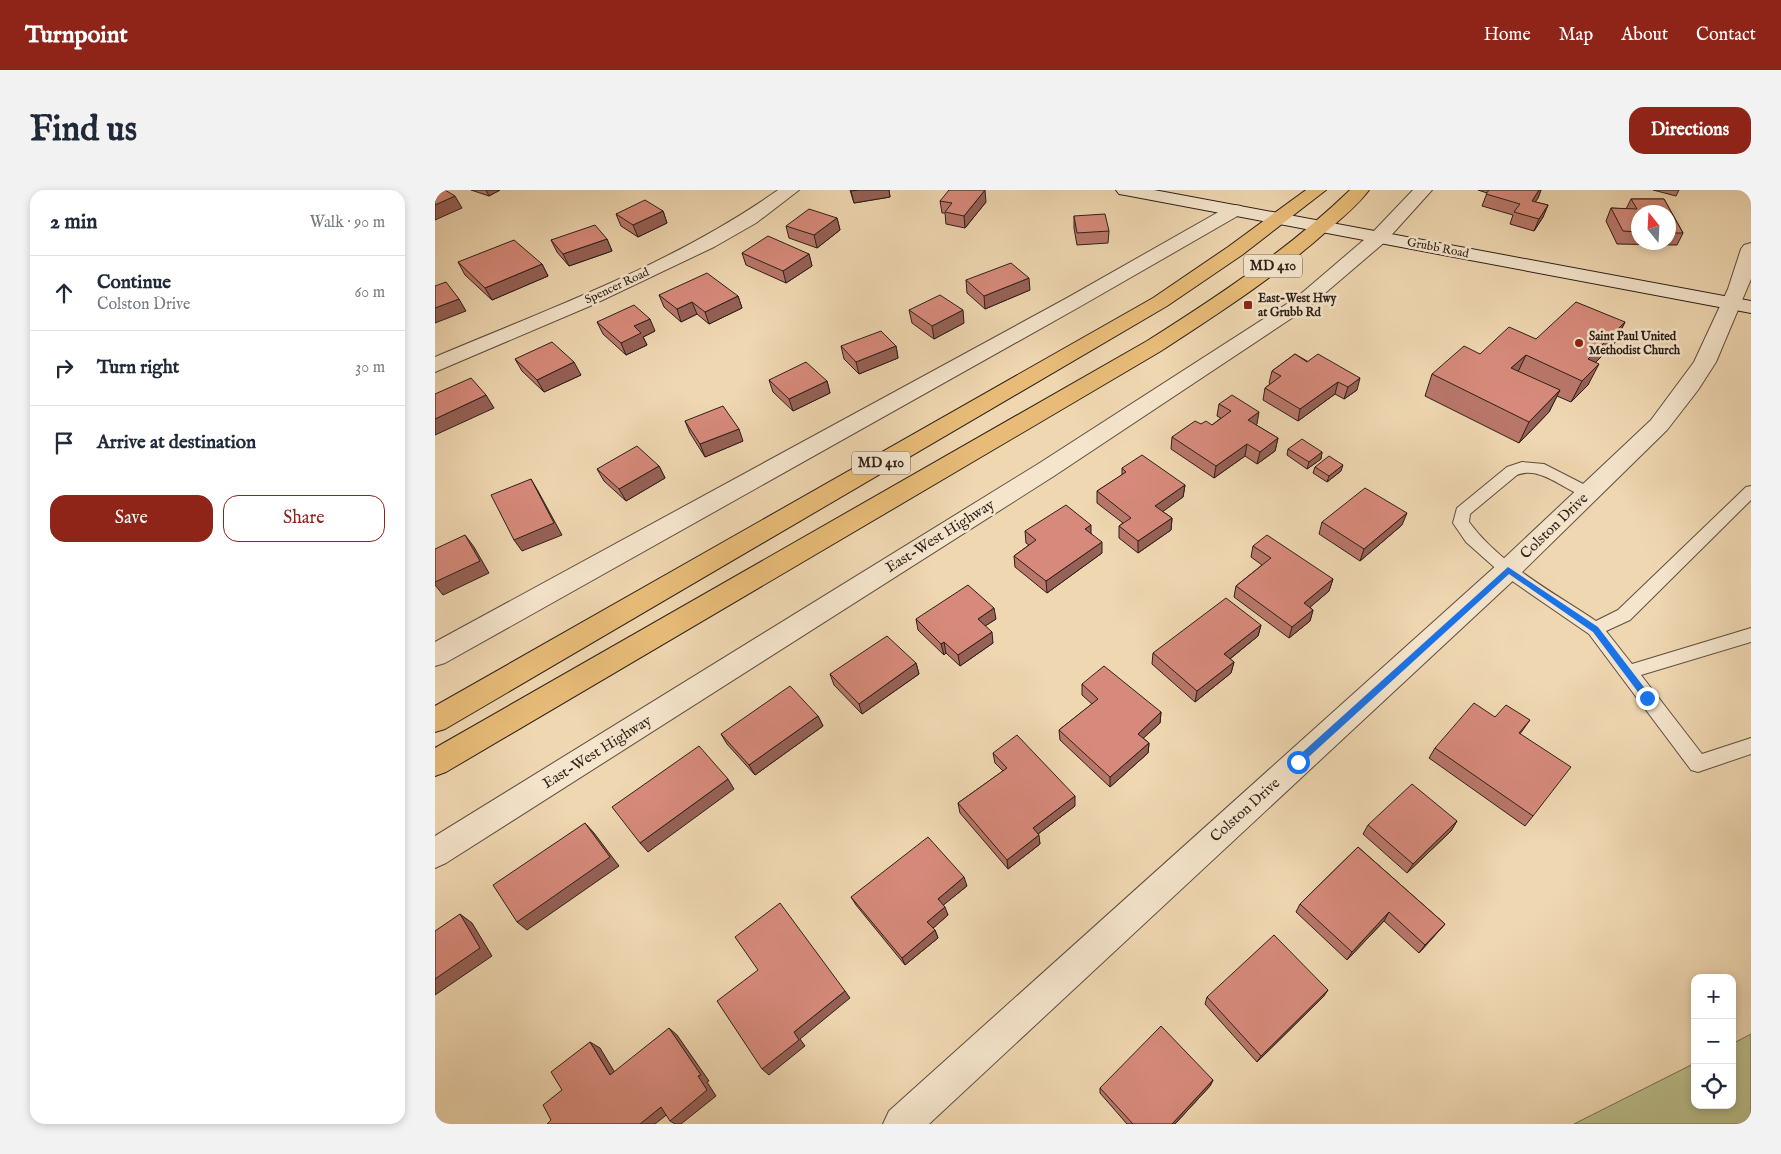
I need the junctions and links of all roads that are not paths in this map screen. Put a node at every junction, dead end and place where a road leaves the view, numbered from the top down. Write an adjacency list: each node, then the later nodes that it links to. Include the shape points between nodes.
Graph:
1 (790, 190): 12 (street, Spencer Road, via 707,243 583,302)
2 (1125, 190): 6 (street, Grubb Road)
3 (1317, 190): 7 (main road, MD 410)
4 (1360, 190): 8 (main road, MD 410)
5 (1423, 190): 9 (street, East-West Highway)
6 (1235, 210): 7 (street, Grubb Road); 18 (street)
7 (1281, 218): 8 (street, Grubb Road); 20 (main road, MD 410, via 1160,302)
8 (1320, 227): 9 (street, Grubb Road); 22 (main road, MD 410, via 1244,287 1154,346)
9 (1379, 237): 11 (street, Grubb Road); 23 (street, East-West Highway, via 1303,302 1046,470)
10 (1751, 249): 11 (street, Colston Drive)
11 (1741, 305): 14 (street, Colston Drive, via 1690,386 1659,424)
12 (435, 365)
13 (1751, 491): 16 (lane, via 1624,615)
14 (1588, 493): 15 (street, Colston Drive); 15 (lane, via 1539,468 1522,467 1512,471 1463,512 1461,523 1472,538)
15 (1508, 570): 16 (lane); 24 (street, Colston Drive)
16 (1595, 630): 19 (lane)
17 (1751, 635): 19 (lane)
18 (435, 655)
19 (1628, 672): 21 (lane, via 1697,764)
20 (435, 720)
21 (1751, 746)
22 (435, 763)
23 (435, 853)
24 (902, 1124)

